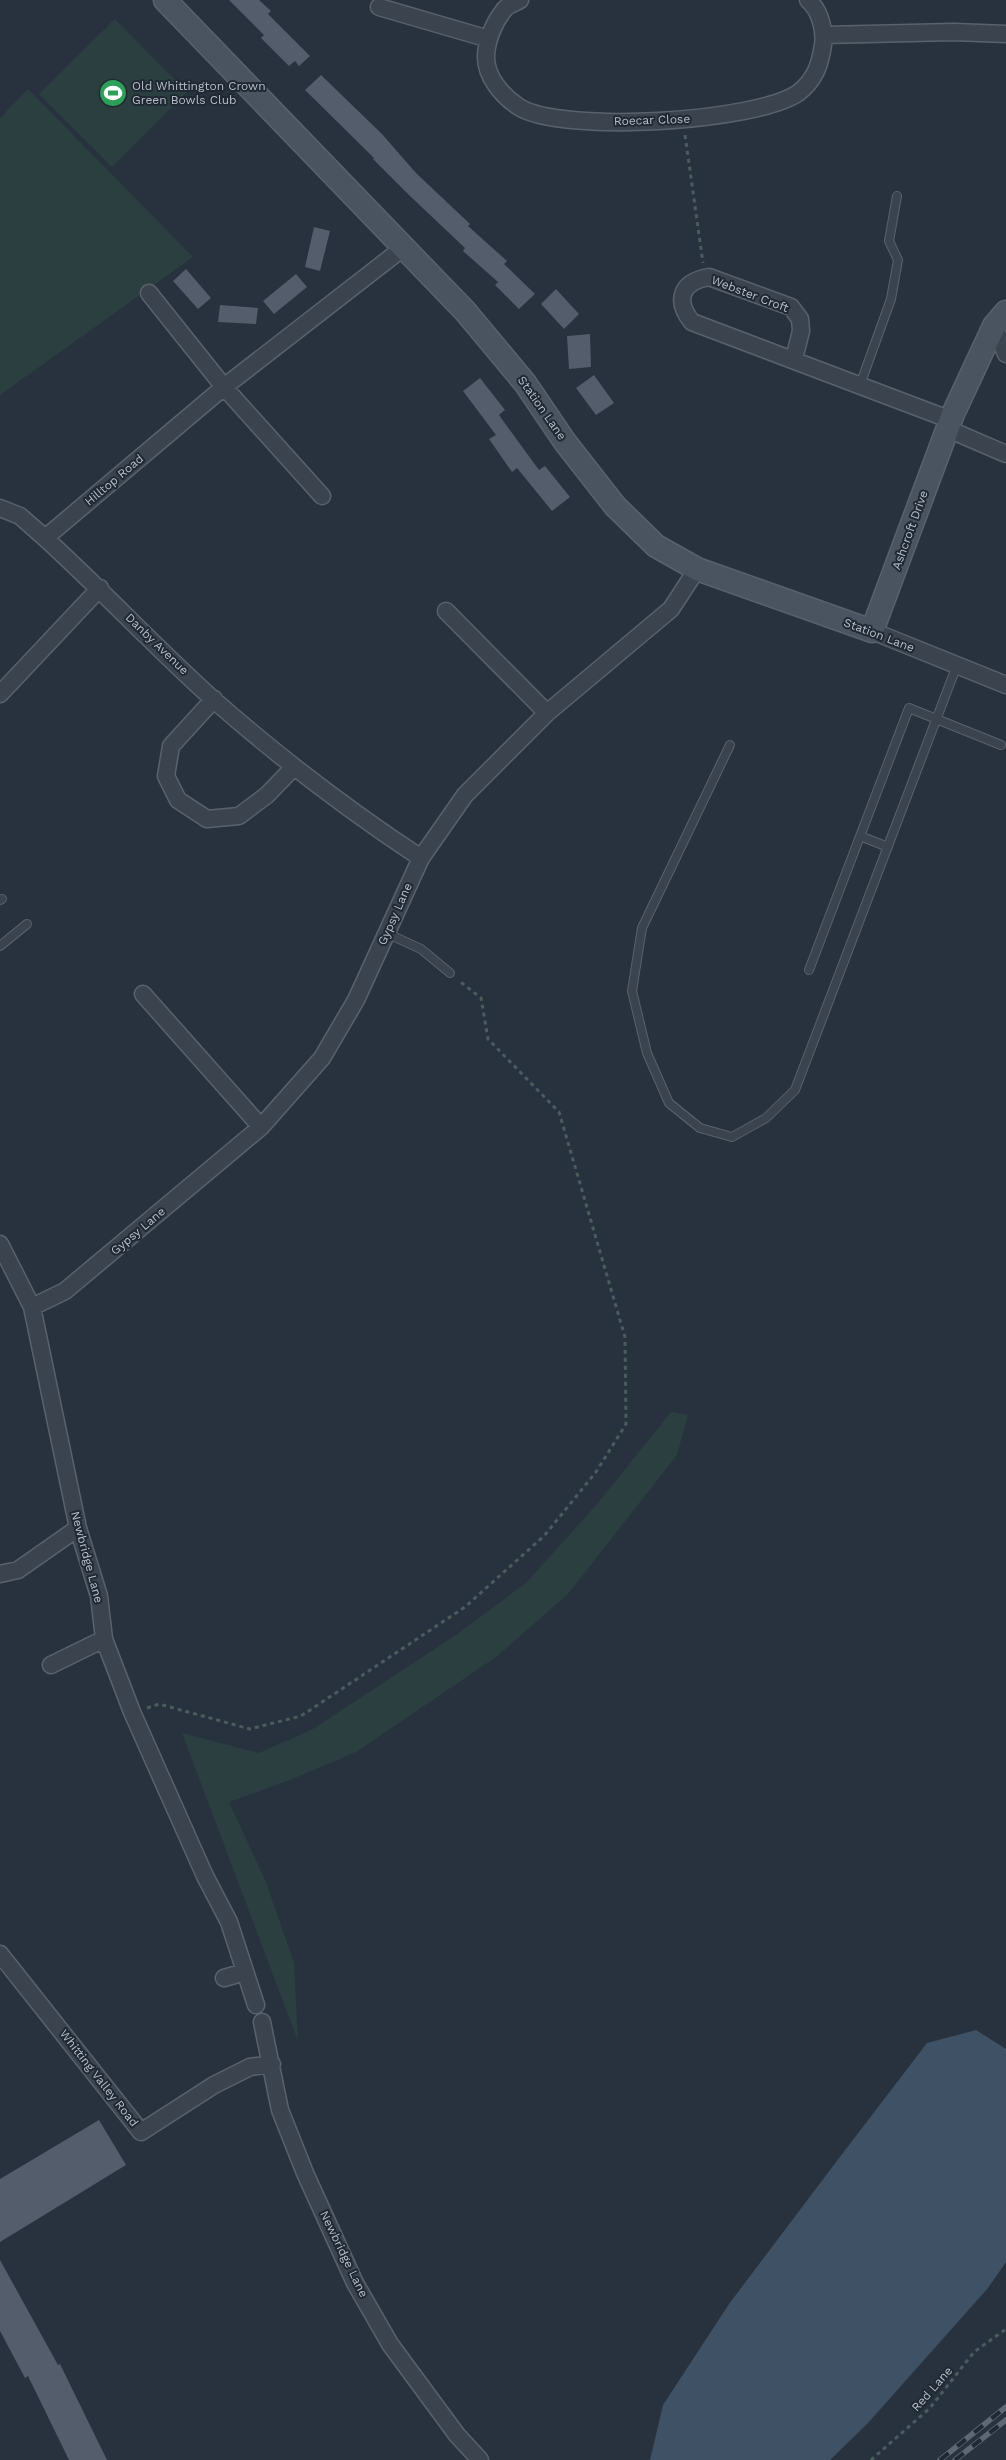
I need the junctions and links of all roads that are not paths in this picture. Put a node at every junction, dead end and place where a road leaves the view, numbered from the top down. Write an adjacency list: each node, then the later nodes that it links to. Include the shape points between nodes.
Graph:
1 (164, 0): 9 (street, Station Lane)
2 (520, 0): 7 (street, Roecar Close, via 504,8)
3 (808, 0): 6 (street, Roecar Close, via 820,18)
4 (379, 7): 7 (street)
5 (1006, 34): 6 (street)
6 (824, 35): 7 (street, Roecar Close, via 820,66 812,80 796,94 743,113 683,120 606,121 553,118 520,108 498,89 486,65)
7 (489, 39)
8 (897, 196): 14 (lane, via 889,241 898,260 891,299)
9 (403, 248): 15 (street, Hilltop Road); 21 (street, Station Lane, via 465,311 525,383 565,442 615,506 656,546)
10 (149, 292): 15 (street)
11 (1000, 319): 12 (street, Ashcroft Drive); 16 (street, Ashcroft Drive)
12 (1006, 354)
13 (794, 359): 13 (street, Webster Croft, via 692,322 683,311 681,302 686,286 706,278 790,307 800,319 802,331); 14 (street, Webster Croft)
14 (860, 385): 16 (street, Webster Croft)
15 (224, 387): 18 (street); 20 (street, Hilltop Road)
16 (949, 425): 17 (street); 24 (street, Ashcroft Drive)
17 (1006, 454)
18 (322, 496)
19 (0, 508): 20 (street, via 20,516)
20 (45, 538): 22 (street, Danby Avenue)
21 (697, 569): 24 (street, Station Lane); 29 (street, Gypsy Lane, via 671,609)
22 (100, 588): 27 (street); 28 (street, Danby Avenue)
23 (446, 611): 29 (street)
24 (872, 631): 25 (street, Station Lane)
25 (957, 665): 26 (street, Station Lane); 30 (lane)
26 (1006, 685)
27 (0, 694)
28 (214, 699): 33 (street, Danby Avenue); 33 (street, via 171,746 166,776 178,800 207,819 239,816 267,795)
29 (547, 713): 36 (street, Gypsy Lane, via 465,795)
30 (937, 719): 32 (lane); 34 (lane, via 909,708); 35 (lane)
31 (730, 745): 35 (lane, via 642,928 632,991 647,1053 669,1103 700,1128 732,1138 766,1118 795,1090)
32 (1001, 746)
33 (294, 767): 36 (street, Danby Avenue)
34 (860, 836): 35 (lane); 40 (lane)
35 (888, 847)
36 (421, 858): 38 (street, Gypsy Lane)
37 (27, 924): 39 (lane)
38 (386, 933): 41 (lane, via 421,949); 43 (street, Gypsy Lane, via 356,1000 322,1058)
39 (0, 946)
40 (809, 970)
41 (450, 973)
42 (143, 994): 43 (street)
43 (261, 1128): 45 (street, Gypsy Lane, via 65,1291)
44 (0, 1244): 45 (street, Newbridge Lane)
45 (32, 1307): 46 (street, Newbridge Lane)
46 (78, 1528): 47 (street, via 18,1570); 48 (street, Newbridge Lane, via 99,1596)
47 (0, 1574)
48 (104, 1639): 49 (street); 51 (street, Newbridge Lane, via 132,1712 229,1922)
49 (51, 1665)
50 (0, 1954): 55 (street, Whitting Valley Road, via 141,2132 214,2085 250,2067)
51 (245, 1972): 52 (street); 53 (street, Newbridge Lane)
52 (224, 1978)
53 (256, 2005)
54 (262, 2022): 55 (street, Newbridge Lane)
55 (272, 2064): 56 (street, Newbridge Lane, via 280,2110 355,2283 390,2344 457,2435)
56 (480, 2460)

